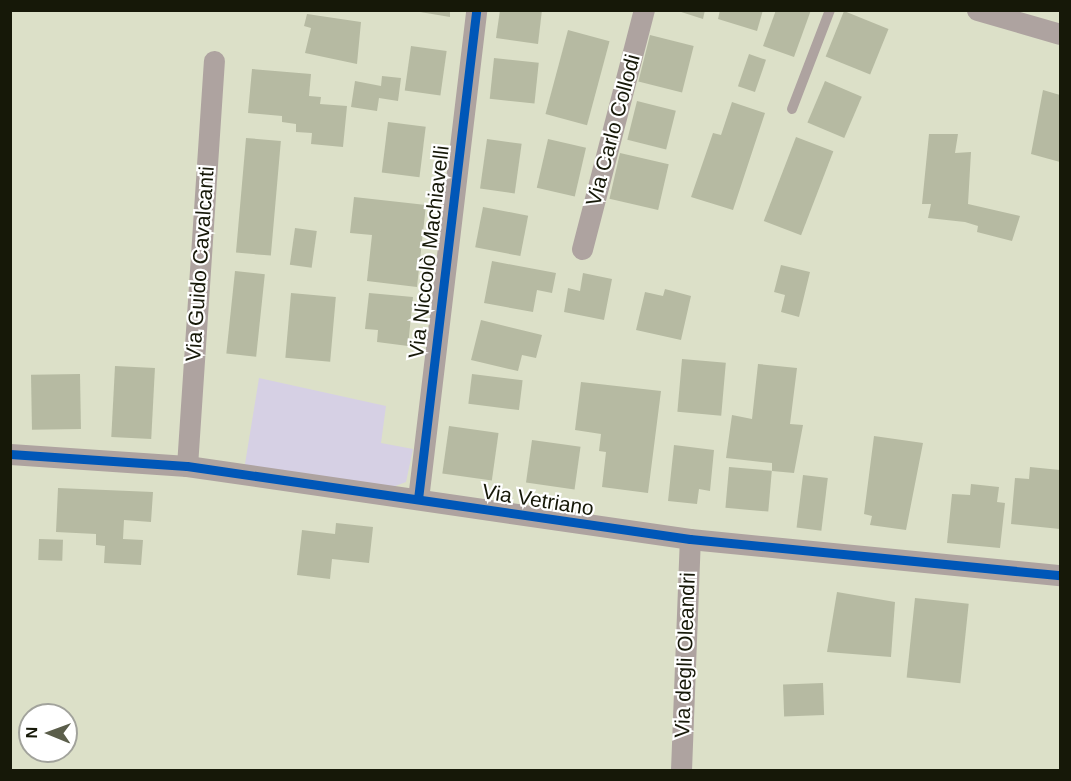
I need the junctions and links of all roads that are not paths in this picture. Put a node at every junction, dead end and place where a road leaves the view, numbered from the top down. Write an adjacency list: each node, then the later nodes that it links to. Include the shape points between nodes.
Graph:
1 (476, 10): 11 (street, Via Niccolò Machiavelli)
2 (644, 10): 8 (street, Via Carlo Collodi)
3 (830, 10): 7 (lane)
4 (976, 10): 5 (street)
5 (1060, 34)
6 (214, 62): 10 (street, Via Guido Cavalcanti)
7 (792, 109)
8 (582, 249)
9 (10, 454): 10 (street, Via Vetriano)
10 (187, 466): 11 (street, Via Vetriano)
11 (418, 499): 12 (street, Via Vetriano)
12 (690, 539): 13 (street, Via Vetriano); 14 (street, Via degli Oleandri)
13 (1060, 575)
14 (681, 771)

